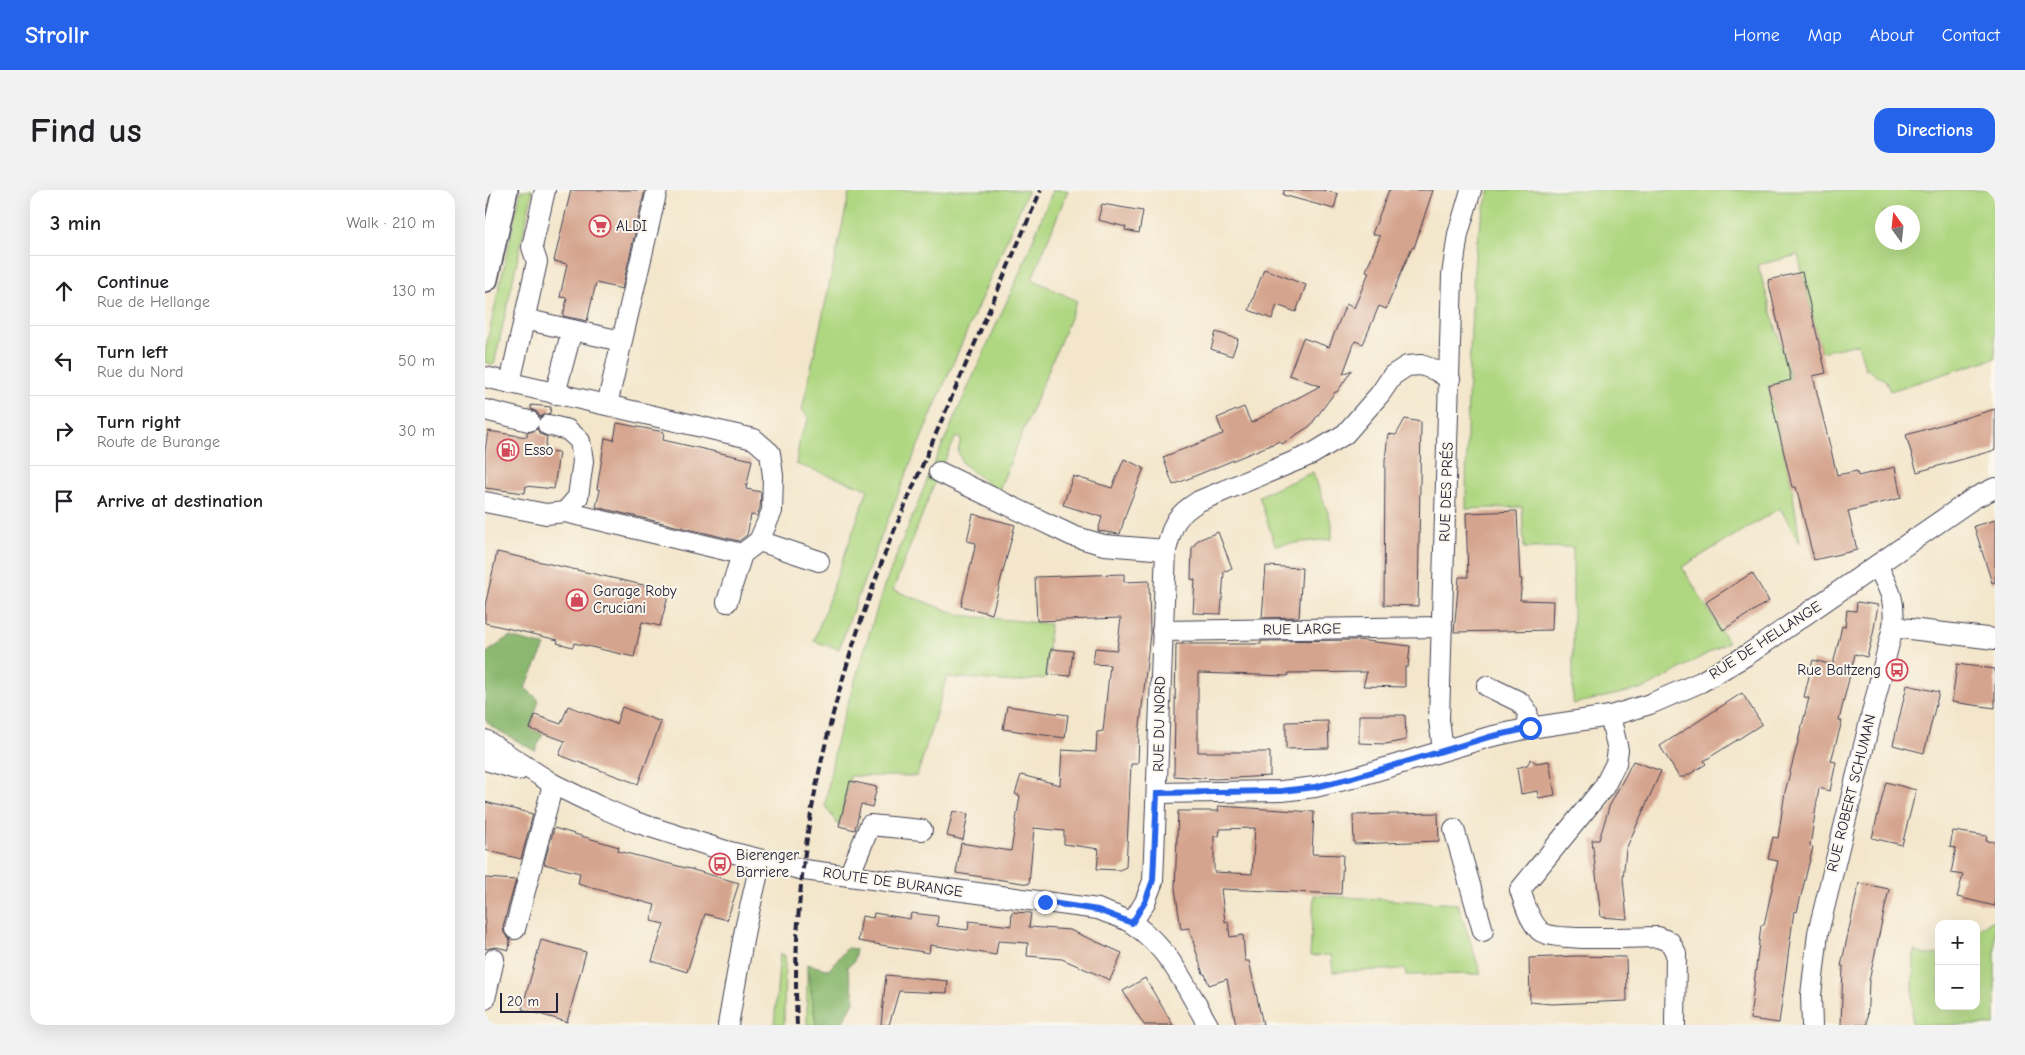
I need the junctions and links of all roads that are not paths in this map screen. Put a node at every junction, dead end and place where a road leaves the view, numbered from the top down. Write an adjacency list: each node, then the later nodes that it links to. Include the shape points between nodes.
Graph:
1 (505, 190): 5 (main road)
2 (545, 190): 6 (street, via 532,247 537,262)
3 (657, 190): 8 (street)
4 (1471, 190): 10 (street, RUE DES PRÉS, via 1458,234 1452,275)
5 (485, 279)
6 (524, 319): 7 (street); 11 (street)
7 (572, 330): 8 (street); 12 (street)
8 (621, 341): 13 (street)
9 (485, 377): 11 (street)
10 (1450, 380): 20 (street, RUE DU NORD, via 1428,367 1407,366 1393,375 1345,434 1312,454 1199,501 1182,512 1172,528); 26 (street, RUE DES PRÉS)
11 (509, 383): 12 (street)
12 (555, 394): 13 (street)
13 (607, 406): 19 (street, via 754,440 770,453 772,511)
14 (485, 410): 18 (street, via 568,430 580,441 583,461 578,497)
15 (939, 472): 20 (street, via 1073,536 1104,545)
16 (1995, 488): 23 (street, RUE DE HELLANGE, via 1974,498)
17 (485, 502): 18 (street, via 546,514)
18 (565, 512): 21 (street)
19 (759, 541): 21 (street); 22 (street)
20 (1166, 550): 27 (street, RUE DU NORD)
21 (742, 554): 24 (street)
22 (819, 561)
23 (1877, 566): 25 (street, RUE ROBERT SCHUMAN, via 1891,593 1895,609); 30 (street, RUE DE HELLANGE, via 1747,655 1701,682 1650,704)
24 (727, 602)
25 (1893, 626): 28 (street); 49 (street, RUE ROBERT SCHUMAN, via 1818,933 1811,995)
26 (1442, 627): 27 (street, RUE LARGE); 33 (street, RUE DES PRÉS, via 1439,720)
27 (1162, 631): 36 (street, RUE DU NORD)
28 (1995, 639)
29 (1487, 686): 31 (street, via 1520,702 1527,711)
30 (1610, 716): 31 (street, RUE DE HELLANGE); 48 (street, via 1618,750 1616,763 1604,787 1520,890 1531,919 1541,932 1561,937 1658,937 1670,942 1676,953)
31 (1530, 728): 33 (street, RUE DE HELLANGE)
32 (485, 740): 35 (street, ROUTE DE BURANGE)
33 (1443, 750): 36 (street, RUE DE HELLANGE, via 1315,787 1282,791)
34 (485, 760): 35 (street, ROUTE DE BURANGE)
35 (546, 780): 39 (street, ROUTE DE BURANGE, via 635,822); 42 (street)
36 (1157, 793): 41 (street, RUE DU NORD, via 1153,880)
37 (1454, 828): 43 (street)
38 (922, 830): 40 (street, via 870,825)
39 (761, 860): 40 (street, ROUTE DE BURANGE); 46 (street)
40 (849, 876): 41 (street, ROUTE DE BURANGE, via 1098,910)
41 (1132, 923): 47 (street, ROUTE DE BURANGE, via 1161,948 1182,976)
42 (515, 929)
43 (1483, 931)
44 (494, 959): 45 (street)
45 (485, 999)
46 (728, 1025)
47 (1207, 1025)
48 (1675, 1025)
49 (1812, 1025)

